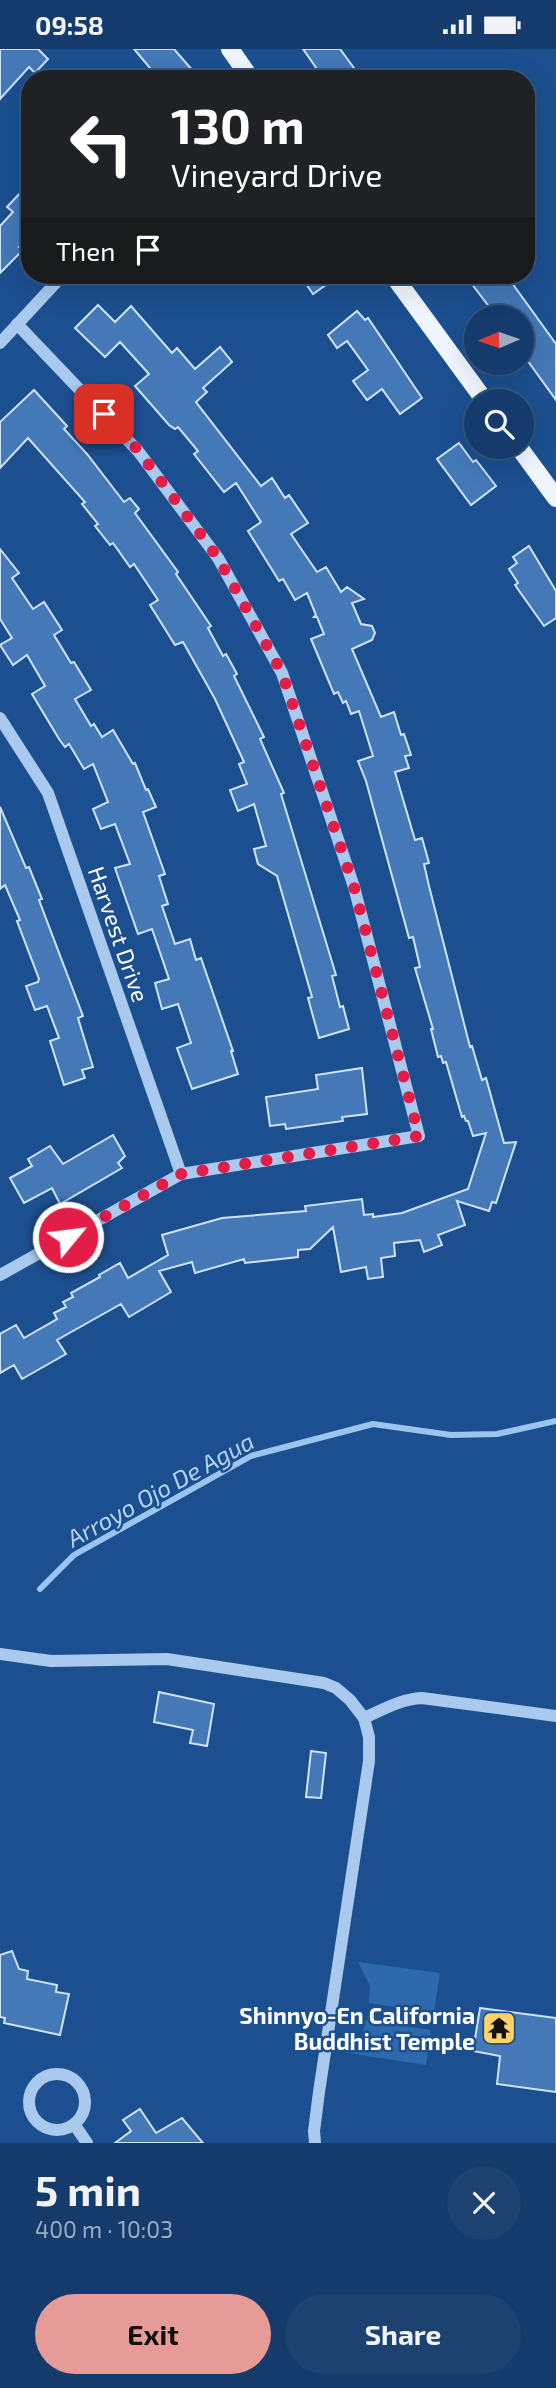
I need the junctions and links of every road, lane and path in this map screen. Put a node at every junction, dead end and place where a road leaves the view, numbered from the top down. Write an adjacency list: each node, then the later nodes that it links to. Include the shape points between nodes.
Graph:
1 (230, 49): 2 (main road)
2 (245, 70)
3 (54, 284): 5 (street)
4 (400, 284): 7 (main road)
5 (18, 324): 6 (street); 11 (street, via 138,450 218,558 282,673 354,887 419,1136)
6 (0, 343)
7 (476, 389)
8 (528, 459): 9 (main road)
9 (556, 498)
10 (0, 718): 11 (street, Harvest Drive, via 48,793)
11 (181, 1174): 12 (street)
12 (0, 1275)
13 (0, 1654): 15 (street, via 51,1661 167,1659 310,1679 336,1688)
14 (556, 1716): 15 (street, via 422,1698 396,1703)
15 (364, 1718): 18 (street, via 369,1762)
16 (74, 2124): 16 (street, via 58,2130 35,2118 29,2102 35,2084 43,2077 61,2073 78,2082 86,2099); 17 (street)
17 (87, 2143)
18 (315, 2143)

